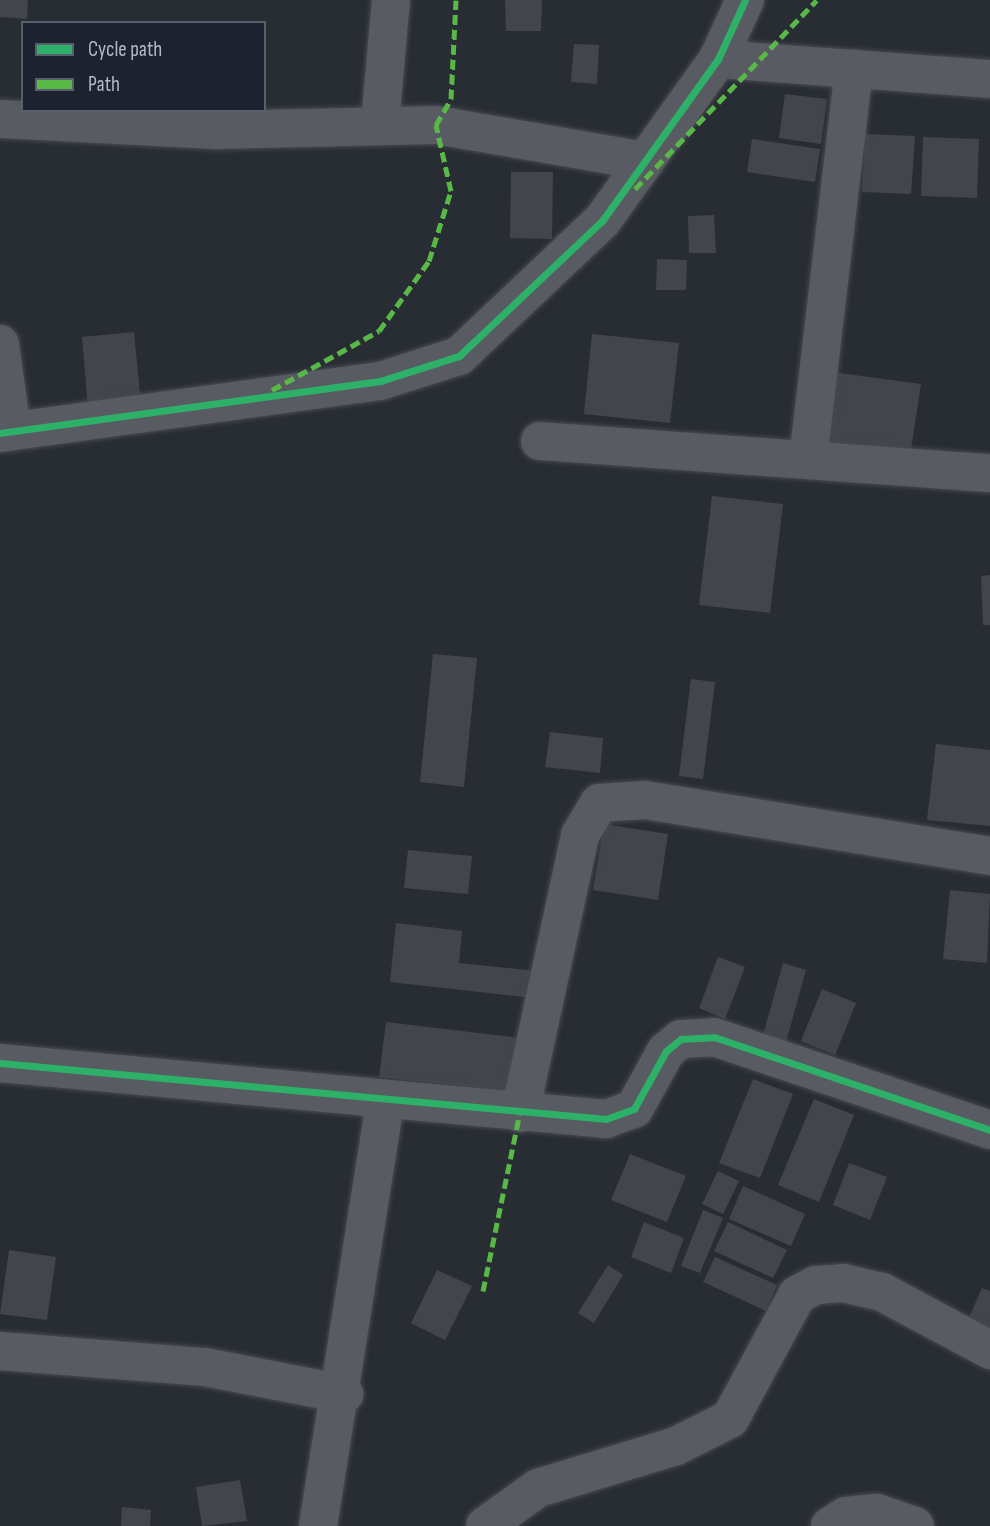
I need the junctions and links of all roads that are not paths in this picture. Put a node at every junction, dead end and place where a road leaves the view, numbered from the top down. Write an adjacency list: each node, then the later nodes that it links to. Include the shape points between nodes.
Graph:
1 (390, 0): 7 (street)
2 (745, 0): 3 (street)
3 (718, 59): 4 (street); 8 (street)
4 (855, 69): 5 (street); 12 (street)
5 (990, 79)
6 (0, 119): 7 (street, via 216,130)
7 (380, 123): 8 (street, via 526,136)
8 (645, 161): 10 (street, via 602,221 459,356 380,382)
9 (0, 344): 10 (street)
10 (6, 432)
11 (540, 441): 12 (street)
12 (808, 460): 13 (street)
13 (990, 473)
14 (990, 856): 17 (street, via 645,800 599,803 580,835)
15 (0, 1063): 16 (street)
16 (385, 1101): 17 (street); 21 (street)
17 (520, 1113): 18 (street, via 620,1116 634,1109 666,1051 681,1039 714,1037)
18 (990, 1130)
19 (990, 1350): 23 (street, via 882,1292 843,1283 816,1285 797,1295 730,1419 676,1446 538,1488)
20 (0, 1351): 21 (street, via 205,1367)
21 (344, 1394): 22 (street)
22 (318, 1526)
23 (485, 1526)
24 (830, 1526): 25 (street, via 846,1516 877,1513)
25 (915, 1526)

